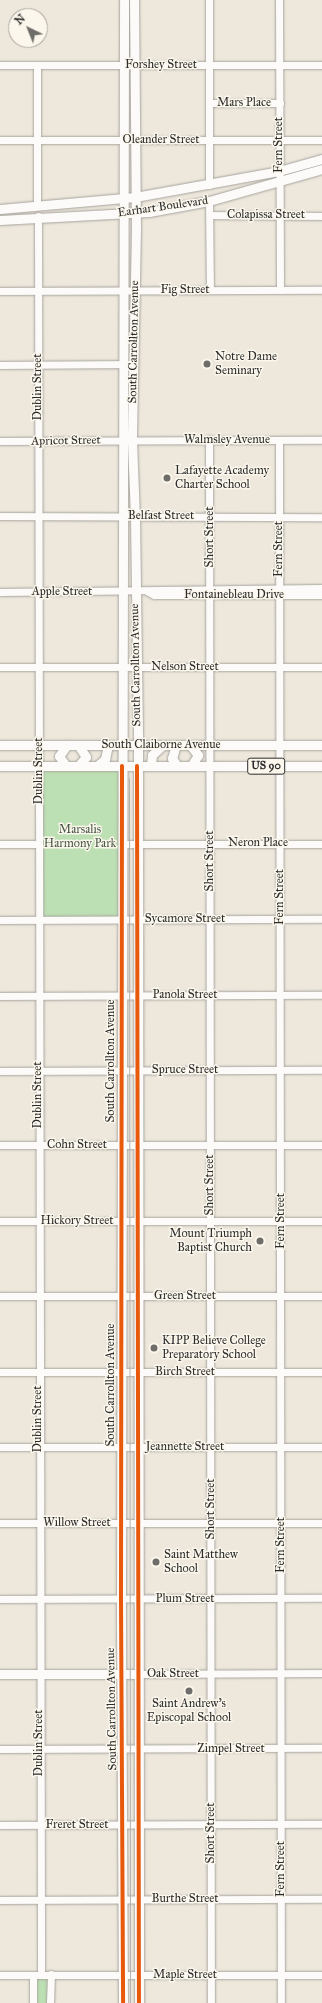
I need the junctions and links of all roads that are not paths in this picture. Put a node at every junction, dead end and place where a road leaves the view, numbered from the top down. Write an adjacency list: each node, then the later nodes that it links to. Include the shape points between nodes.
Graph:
1 (124, 0): 7 (main road, South Carrollton Avenue)
2 (134, 0): 8 (main road, South Carrollton Avenue)
3 (209, 0): 9 (street)
4 (279, 0): 10 (street, Fern Street)
5 (0, 65): 6 (street, Forshey Street)
6 (38, 65): 7 (street, Forshey Street); 14 (street)
7 (124, 65): 8 (street, Forshey Street); 16 (main road, South Carrollton Avenue)
8 (135, 65): 9 (street, Forshey Street); 17 (main road, South Carrollton Avenue)
9 (209, 65): 10 (street, Forshey Street); 12 (street)
10 (280, 65): 11 (street, Forshey Street); 13 (street, Fern Street)
11 (322, 65)
12 (209, 103): 13 (street, Mars Place); 18 (street)
13 (280, 103): 19 (street, Fern Street)
14 (37, 139): 15 (street, Oleander Street); 16 (street, Oleander Street); 30 (street)
15 (0, 140)
16 (123, 140): 17 (street, Oleander Street); 28 (main road, South Carrollton Avenue)
17 (135, 140): 18 (street, Oleander Street); 27 (main road, South Carrollton Avenue)
18 (209, 140): 19 (street, Oleander Street); 26 (street)
19 (279, 140): 20 (street, Oleander Street); 23 (street, Fern Street)
20 (322, 140)
21 (322, 159): 23 (main road, Earhart Boulevard)
22 (322, 169): 25 (main road, Earhart Boulevard)
23 (279, 171): 24 (main road, Earhart Boulevard); 25 (street, Fern Street)
24 (232, 180): 26 (main road, Earhart Boulevard); 29 (main road, via 240,182 241,187)
25 (279, 183): 29 (main road, Earhart Boulevard); 37 (street, Fern Street)
26 (209, 184): 27 (main road, Earhart Boulevard); 31 (main road, via 185,194)
27 (135, 196): 28 (main road, Earhart Boulevard); 33 (main road, South Carrollton Avenue)
28 (123, 198): 30 (main road, Earhart Boulevard); 34 (main road, South Carrollton Avenue)
29 (213, 200): 31 (main road, Earhart Boulevard); 35 (street)
30 (37, 205): 32 (main road, Earhart Boulevard)
31 (184, 206): 33 (main road, Earhart Boulevard)
32 (0, 209)
33 (135, 213): 34 (main road, Earhart Boulevard); 41 (main road, South Carrollton Avenue)
34 (123, 215): 36 (main road, Earhart Boulevard); 40 (main road, South Carrollton Avenue)
35 (210, 215): 37 (street, Colapissa Street); 44 (street)
36 (38, 216): 39 (main road, Earhart Boulevard); 48 (street, Dublin Street)
37 (278, 216): 38 (street, Colapissa Street); 45 (street, Fern Street)
38 (322, 216)
39 (0, 220)
40 (124, 249): 41 (main road); 42 (main road, South Carrollton Avenue)
41 (136, 249): 43 (main road, South Carrollton Avenue)
42 (124, 290): 43 (street, Fig Street); 48 (street, Fig Street); 49 (main road, South Carrollton Avenue)
43 (135, 290): 44 (street, Fig Street); 50 (main road, South Carrollton Avenue)
44 (210, 290): 45 (street, Fig Street)
45 (280, 290): 46 (street, Fig Street)
46 (322, 290)
47 (0, 291): 48 (street, Fig Street)
48 (38, 291): 52 (street, Dublin Street)
49 (123, 364): 50 (street); 52 (street); 54 (main road, South Carrollton Avenue)
50 (134, 364): 54 (main road, South Carrollton Avenue)
51 (0, 365): 52 (street)
52 (38, 365): 58 (street, Dublin Street)
53 (209, 439): 54 (street, Walmsley Avenue); 55 (street, Walmsley Avenue); 63 (street, Short Street)
54 (127, 440): 58 (street, Apricot Street); 61 (main road, South Carrollton Avenue); 62 (main road, South Carrollton Avenue)
55 (279, 440): 56 (street, Walmsley Avenue); 65 (street, Fern Street)
56 (322, 440)
57 (0, 441): 58 (street, Apricot Street)
58 (38, 441): 60 (street, Dublin Street)
59 (0, 516): 60 (street, Belfast Street)
60 (38, 516): 61 (street, Belfast Street); 67 (street, Dublin Street)
61 (122, 516): 62 (street, Belfast Street); 71 (main road, South Carrollton Avenue)
62 (135, 516): 63 (street, Belfast Street); 72 (main road, South Carrollton Avenue)
63 (210, 516): 65 (street, Belfast Street); 68 (street, Short Street)
64 (322, 516): 65 (street, Belfast Street)
65 (279, 517): 69 (street, Fern Street)
66 (322, 588): 69 (street, Fontainebleau Drive)
67 (38, 591): 70 (street, Apple Street); 71 (street, Apple Street); 75 (street, Dublin Street)
68 (210, 591): 69 (street, Fontainebleau Drive); 72 (street, Fontainebleau Drive, via 154,595 148,592); 77 (street, Short Street)
69 (279, 591): 73 (street, Fontainebleau Drive); 78 (street, Fern Street)
70 (0, 592)
71 (123, 592): 72 (street, Fontainebleau Drive); 76 (main road, South Carrollton Avenue)
72 (135, 592): 80 (main road, South Carrollton Avenue)
73 (322, 595)
74 (0, 667): 75 (street, Nelson Street)
75 (38, 667): 76 (street, Nelson Street); 85 (street, Dublin Street)
76 (123, 667): 80 (street, Nelson Street); 81 (main road, South Carrollton Avenue)
77 (209, 667): 78 (street, Nelson Street); 80 (street, Nelson Street); 94 (street, Short Street)
78 (280, 667): 79 (street, Nelson Street); 83 (street, Fern Street)
79 (322, 667)
80 (135, 668): 82 (main road, South Carrollton Avenue)
81 (123, 685): 82 (main road); 89 (main road, South Carrollton Avenue)
82 (136, 685): 90 (main road, South Carrollton Avenue)
83 (280, 744): 94 (main road, South Claiborne Avenue / US 90); 95 (main road, South Claiborne Avenue / US 90); 107 (street, Fern Street)
84 (0, 745): 85 (main road, South Claiborne Avenue / US 90)
85 (39, 745): 86 (main road, South Claiborne Avenue / US 90); 97 (street, Dublin Street)
86 (67, 745): 87 (main road, South Claiborne Avenue / US 90); 98 (main road, via 59,756)
87 (78, 745): 88 (main road, South Claiborne Avenue / US 90); 99 (main road, via 86,757)
88 (108, 745): 89 (main road, South Claiborne Avenue / US 90); 100 (main road, via 105,759)
89 (122, 745): 90 (main road, South Claiborne Avenue / US 90); 101 (main road, South Carrollton Avenue)
90 (138, 745): 91 (main road, South Claiborne Avenue / US 90); 102 (main road, South Carrollton Avenue)
91 (163, 745): 92 (main road, South Claiborne Avenue / US 90); 103 (main road, via 152,755)
92 (176, 745): 93 (main road, South Claiborne Avenue / US 90); 104 (main road, via 172,758)
93 (190, 745): 94 (main road, South Claiborne Avenue / US 90); 105 (main road, via 198,755)
94 (210, 745): 106 (street, Short Street)
95 (322, 745)
96 (0, 766): 97 (main road, South Claiborne Avenue / US 90)
97 (39, 766): 98 (main road, South Claiborne Avenue / US 90); 114 (street, Dublin Street)
98 (66, 766): 99 (main road, South Claiborne Avenue / US 90)
99 (78, 766): 100 (main road, South Claiborne Avenue / US 90)
100 (97, 766): 101 (main road, South Claiborne Avenue / US 90)
101 (122, 766): 102 (main road, South Claiborne Avenue / US 90); 109 (main road, South Carrollton Avenue)
102 (137, 766): 103 (main road, South Claiborne Avenue / US 90); 110 (main road, South Carrollton Avenue)
103 (150, 766): 104 (main road, South Claiborne Avenue / US 90)
104 (177, 766): 105 (main road, South Claiborne Avenue / US 90)
105 (192, 766): 106 (main road, South Claiborne Avenue / US 90)
106 (211, 766): 107 (main road, South Claiborne Avenue / US 90); 111 (street, Short Street)
107 (280, 766): 108 (main road, South Claiborne Avenue / US 90); 112 (street, Fern Street)
108 (322, 766)
109 (122, 830): 110 (main road); 115 (main road, South Carrollton Avenue)
110 (136, 839): 111 (street, Neron Place); 115 (street, Neron Place); 120 (main road, South Carrollton Avenue)
111 (210, 843): 112 (street, Neron Place); 117 (street, Short Street)
112 (280, 843): 116 (street, Neron Place); 121 (street, Fern Street)
113 (0, 844): 114 (street)
114 (39, 844): 118 (street, Dublin Street)
115 (122, 844): 119 (main road, South Carrollton Avenue)
116 (322, 844)
117 (210, 918): 120 (street, Sycamore Street); 121 (street, Sycamore Street); 126 (street, Short Street)
118 (38, 919): 119 (street, Sycamore Street); 123 (street, Sycamore Street); 130 (street, Dublin Street)
119 (122, 919): 120 (street, Sycamore Street); 124 (main road, South Carrollton Avenue)
120 (138, 919): 125 (main road, South Carrollton Avenue)
121 (280, 919): 122 (street, Sycamore Street); 127 (street, Fern Street)
122 (322, 919)
123 (0, 920)
124 (122, 995): 125 (street, Panola Street); 130 (street, Panola Street); 131 (main road, South Carrollton Avenue)
125 (138, 995): 126 (street, Panola Street); 132 (main road, South Carrollton Avenue)
126 (210, 995): 127 (street, Panola Street); 133 (street, Short Street)
127 (280, 995): 128 (street, Panola Street); 134 (street, Fern Street)
128 (322, 995)
129 (0, 996): 130 (street, Panola Street)
130 (38, 996): 137 (street, Dublin Street)
131 (121, 1070): 132 (street, Spruce Street); 137 (street, Spruce Street); 139 (main road, South Carrollton Avenue)
132 (138, 1070): 133 (street, Spruce Street); 140 (main road, South Carrollton Avenue)
133 (210, 1070): 134 (street, Spruce Street); 141 (street, Short Street)
134 (280, 1070): 135 (street, Spruce Street); 142 (street, Fern Street)
135 (322, 1070)
136 (0, 1071): 137 (street, Spruce Street)
137 (38, 1071): 138 (street, Dublin Street)
138 (38, 1145): 139 (street, Cohn Street); 144 (street, Cohn Street); 146 (street, Dublin Street)
139 (121, 1145): 140 (street, Cohn Street); 147 (main road, South Carrollton Avenue)
140 (138, 1145): 141 (street, Cohn Street); 148 (main road, South Carrollton Avenue)
141 (210, 1145): 142 (street, Cohn Street); 149 (street, Short Street)
142 (281, 1145): 143 (street, Cohn Street); 150 (street, Fern Street)
143 (322, 1145)
144 (0, 1146)
145 (0, 1221): 146 (street, Hickory Street)
146 (38, 1221): 147 (street, Hickory Street); 153 (street, Dublin Street)
147 (121, 1221): 148 (street, Hickory Street); 154 (main road, South Carrollton Avenue)
148 (138, 1221): 149 (street, Hickory Street); 155 (main road, South Carrollton Avenue)
149 (210, 1221): 150 (street, Hickory Street); 156 (street, Short Street)
150 (281, 1221): 151 (street, Hickory Street); 157 (street, Fern Street)
151 (322, 1221)
152 (0, 1296): 153 (street, Green Street)
153 (38, 1296): 154 (street, Green Street); 160 (street, Dublin Street)
154 (121, 1296): 155 (street, Green Street); 161 (main road, South Carrollton Avenue)
155 (138, 1296): 156 (street, Green Street); 162 (main road, South Carrollton Avenue)
156 (210, 1296): 157 (street, Green Street); 163 (street, Short Street)
157 (281, 1296): 158 (street, Green Street); 164 (street, Fern Street)
158 (322, 1296)
159 (0, 1372): 160 (street, Birch Street)
160 (38, 1372): 161 (street, Birch Street); 167 (street, Dublin Street)
161 (121, 1372): 162 (street, Birch Street); 168 (main road, South Carrollton Avenue)
162 (138, 1372): 163 (street, Birch Street); 169 (main road, South Carrollton Avenue)
163 (211, 1372): 164 (street, Birch Street); 170 (street, Short Street)
164 (281, 1372): 165 (street, Birch Street); 171 (street, Fern Street)
165 (322, 1372)
166 (0, 1447): 167 (street, Jeannette Street)
167 (38, 1447): 168 (street, Jeannette Street); 174 (street, Dublin Street)
168 (121, 1447): 169 (street, Jeannette Street); 175 (main road, South Carrollton Avenue)
169 (138, 1447): 170 (street, Jeannette Street); 176 (main road, South Carrollton Avenue)
170 (211, 1447): 171 (street, Jeannette Street); 177 (street, Short Street)
171 (281, 1447): 172 (street, Jeannette Street); 178 (street, Fern Street)
172 (322, 1447)
173 (0, 1523): 174 (street, Willow Street)
174 (39, 1523): 175 (street, Willow Street); 183 (street, Dublin Street)
175 (122, 1523): 176 (street, Willow Street); 184 (main road, South Carrollton Avenue)
176 (138, 1523): 177 (street, Willow Street); 185 (main road, South Carrollton Avenue)
177 (211, 1523): 178 (street, Willow Street); 186 (street, Short Street)
178 (281, 1523): 179 (street, Willow Street); 180 (street, Fern Street)
179 (322, 1523)
180 (281, 1598): 181 (street, Plum Street); 186 (street, Plum Street); 187 (street, Fern Street)
181 (322, 1598)
182 (0, 1599): 183 (street, Plum Street)
183 (39, 1599): 184 (street, Plum Street); 190 (street, Dublin Street)
184 (121, 1599): 185 (street, Plum Street); 191 (main road, South Carrollton Avenue)
185 (138, 1599): 186 (street, Plum Street); 192 (main road, South Carrollton Avenue)
186 (211, 1599): 193 (street, Short Street)
187 (281, 1673): 188 (street, Oak Street); 193 (street, Oak Street); 200 (street, Fern Street)
188 (322, 1673)
189 (0, 1674): 190 (main road, Oak Street)
190 (39, 1674): 191 (main road, Oak Street); 196 (street, Dublin Street)
191 (122, 1674): 192 (main road, Oak Street); 197 (main road, South Carrollton Avenue)
192 (139, 1674): 193 (street, Oak Street); 198 (main road, South Carrollton Avenue)
193 (211, 1674): 199 (street, Short Street)
194 (322, 1748): 200 (street, Zimpel Street)
195 (0, 1749): 196 (street)
196 (39, 1749): 197 (street); 207 (street, Dublin Street)
197 (123, 1749): 198 (street, Zimpel Street); 201 (main road, South Carrollton Avenue)
198 (139, 1749): 199 (street, Zimpel Street); 202 (main road, South Carrollton Avenue)
199 (211, 1749): 200 (street, Zimpel Street); 203 (street, Short Street)
200 (281, 1749): 204 (street, Fern Street)
201 (123, 1824): 202 (street, Freret Street); 207 (street, Freret Street); 213 (main road, South Carrollton Avenue)
202 (139, 1824): 203 (street, Freret Street); 214 (main road, South Carrollton Avenue)
203 (212, 1824): 204 (street, Freret Street); 208 (street, Short Street)
204 (281, 1824): 205 (street, Freret Street); 209 (street, Fern Street)
205 (322, 1824)
206 (0, 1825): 207 (street, Freret Street)
207 (39, 1825): 212 (street, Dublin Street)
208 (210, 1899): 209 (street, Burthe Street); 214 (street, Burthe Street); 222 (street, Short Street)
209 (281, 1899): 210 (street, Burthe Street); 220 (street, Fern Street)
210 (322, 1899)
211 (0, 1900): 212 (street, Burthe Street)
212 (39, 1900): 213 (street, Burthe Street); 217 (street, Dublin Street)
213 (123, 1900): 214 (street, Burthe Street); 218 (main road, South Carrollton Avenue)
214 (139, 1900): 219 (main road, South Carrollton Avenue)
215 (51, 1974): 217 (street, Maple Street); 218 (street, Maple Street); 224 (street)
216 (0, 1975): 217 (street, Maple Street)
217 (37, 1975): 223 (street, Dublin Street)
218 (123, 1975): 219 (street, Maple Street); 225 (main road, South Carrollton Avenue)
219 (139, 1975): 222 (street, Maple Street); 226 (main road, South Carrollton Avenue)
220 (281, 1975): 221 (street, Maple Street); 222 (street, Maple Street); 228 (street, Fern Street)
221 (322, 1975)
222 (211, 1976): 227 (street, Short Street)
223 (34, 2003)
224 (50, 2003)
225 (123, 2003)
226 (139, 2003)
227 (211, 2003)
228 (282, 2003)

